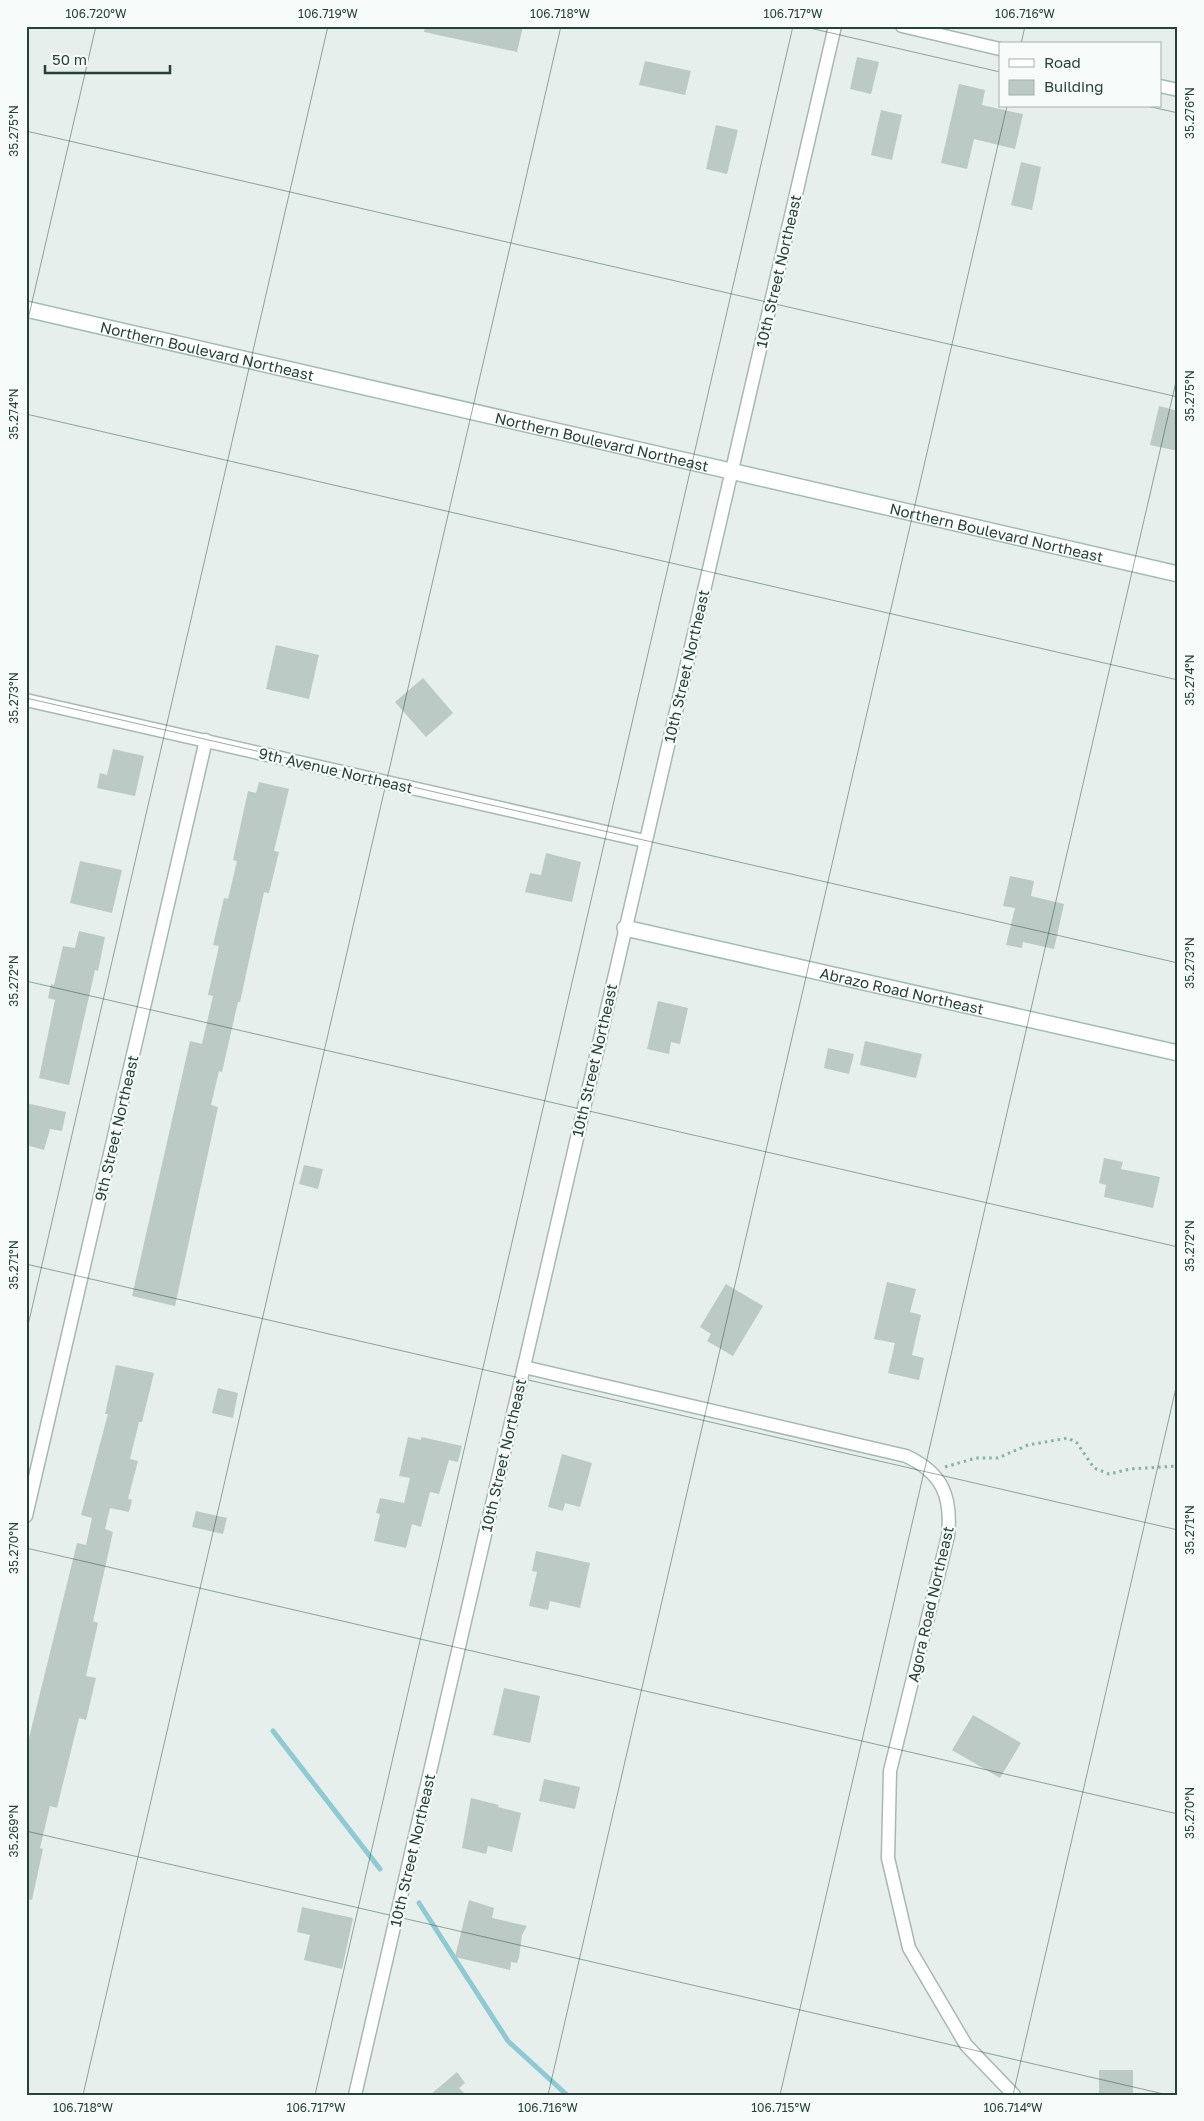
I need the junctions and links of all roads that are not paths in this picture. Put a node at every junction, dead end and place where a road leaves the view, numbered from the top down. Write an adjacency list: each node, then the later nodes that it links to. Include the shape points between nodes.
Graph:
1 (835, 26): 7 (street, 10th Street Northeast)
2 (902, 26): 3 (street)
3 (999, 49)
4 (1162, 86): 5 (street)
5 (1178, 90)
6 (26, 309): 7 (main road, Northern Boulevard Northeast)
7 (731, 472): 8 (main road, Northern Boulevard Northeast); 11 (street, 10th Street Northeast)
8 (1178, 574)
9 (26, 700): 10 (street, 9th Avenue Northeast)
10 (206, 740): 11 (street, 9th Avenue Northeast); 15 (street, 9th Street Northeast)
11 (645, 841): 12 (street, 10th Street Northeast)
12 (625, 928): 13 (main road, Abrazo Road Northeast); 14 (street, 10th Street Northeast)
13 (1178, 1053)
14 (524, 1367): 16 (street, 10th Street Northeast); 17 (street, Agora Road Northeast, via 906,1456 921,1462 933,1473 948,1502 948,1536 890,1771 888,1858 909,1948 966,2045)
15 (26, 1516)
16 (355, 2095)
17 (1014, 2095)

